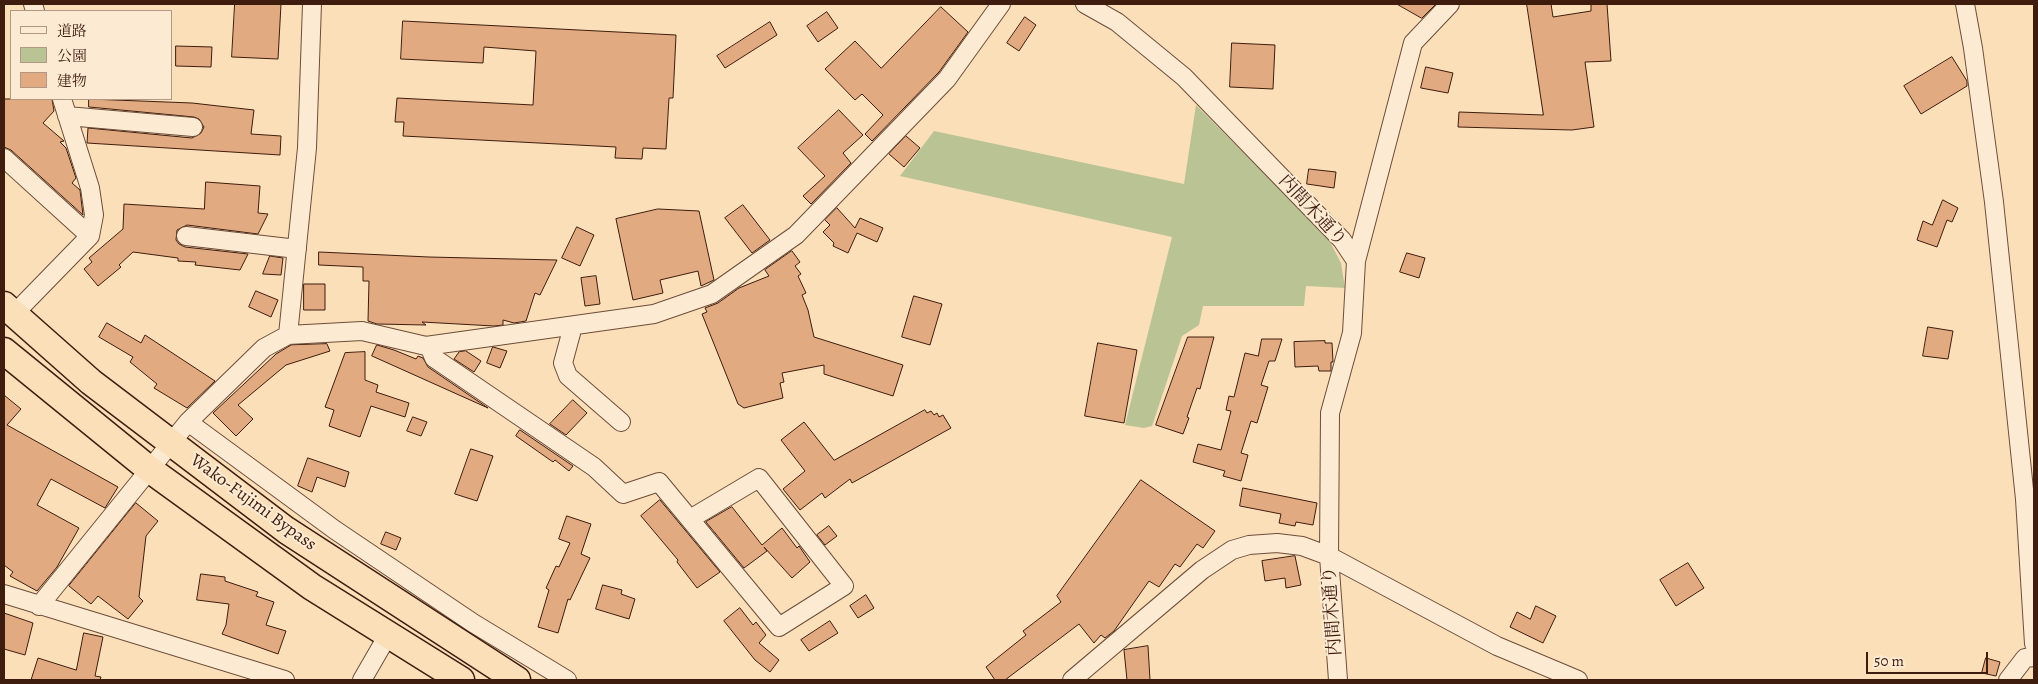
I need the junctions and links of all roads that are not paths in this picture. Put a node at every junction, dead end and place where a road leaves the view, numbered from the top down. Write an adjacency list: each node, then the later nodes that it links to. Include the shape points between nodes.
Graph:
1 (312, 4): 12 (street, via 307,148)
2 (1002, 4): 15 (street, via 947,79 796,235 712,294 654,314)
3 (1084, 4): 13 (street, 内間木通り, via 1117,22 1184,77 1342,240)
4 (1450, 4): 13 (street, via 1414,43)
5 (1965, 4): 28 (street, via 1995,212 2026,509)
6 (62, 100): 7 (street)
7 (68, 116): 8 (street); 10 (street, via 90,188 94,215)
8 (193, 127)
9 (4, 158): 10 (street)
10 (90, 236): 14 (street)
11 (186, 236): 12 (street)
12 (297, 249): 16 (street)
13 (1356, 261): 24 (street, 内間木通り, via 1352,333 1330,413)
14 (9, 310): 21 (highway, Wako-Fujimi Bypass, via 91,382)
15 (573, 326): 17 (street); 20 (street, via 563,363 568,376)
16 (288, 335): 17 (street, via 362,331); 19 (street, via 264,348)
17 (429, 346): 23 (street, via 434,358 594,466 623,494 659,482)
18 (4, 351): 22 (highway, Wako-Fujimi Bypass)
19 (188, 422): 21 (street); 34 (street, via 335,530 473,623)
20 (622, 422)
21 (172, 443): 22 (street); 33 (highway, Wako-Fujimi Bypass, via 286,530)
22 (149, 469): 26 (street); 27 (highway, Wako-Fujimi Bypass, via 312,587)
23 (690, 519): 23 (street, via 779,626 844,586 759,478)
24 (1329, 556): 35 (street, via 1302,546 1277,543 1232,550 1202,570); 36 (street, 内間木通り); 37 (street, via 1497,646)
25 (4, 594): 26 (street)
26 (39, 606): 30 (street)
27 (388, 635): 31 (street); 32 (highway, Wako-Fujimi Bypass)
28 (2034, 644)
29 (2034, 657): 38 (street, via 2025,658)
30 (285, 680)
31 (362, 680)
32 (461, 680)
33 (518, 680)
34 (567, 680)
35 (1072, 680)
36 (1338, 680)
37 (1578, 680)
38 (2008, 680)

